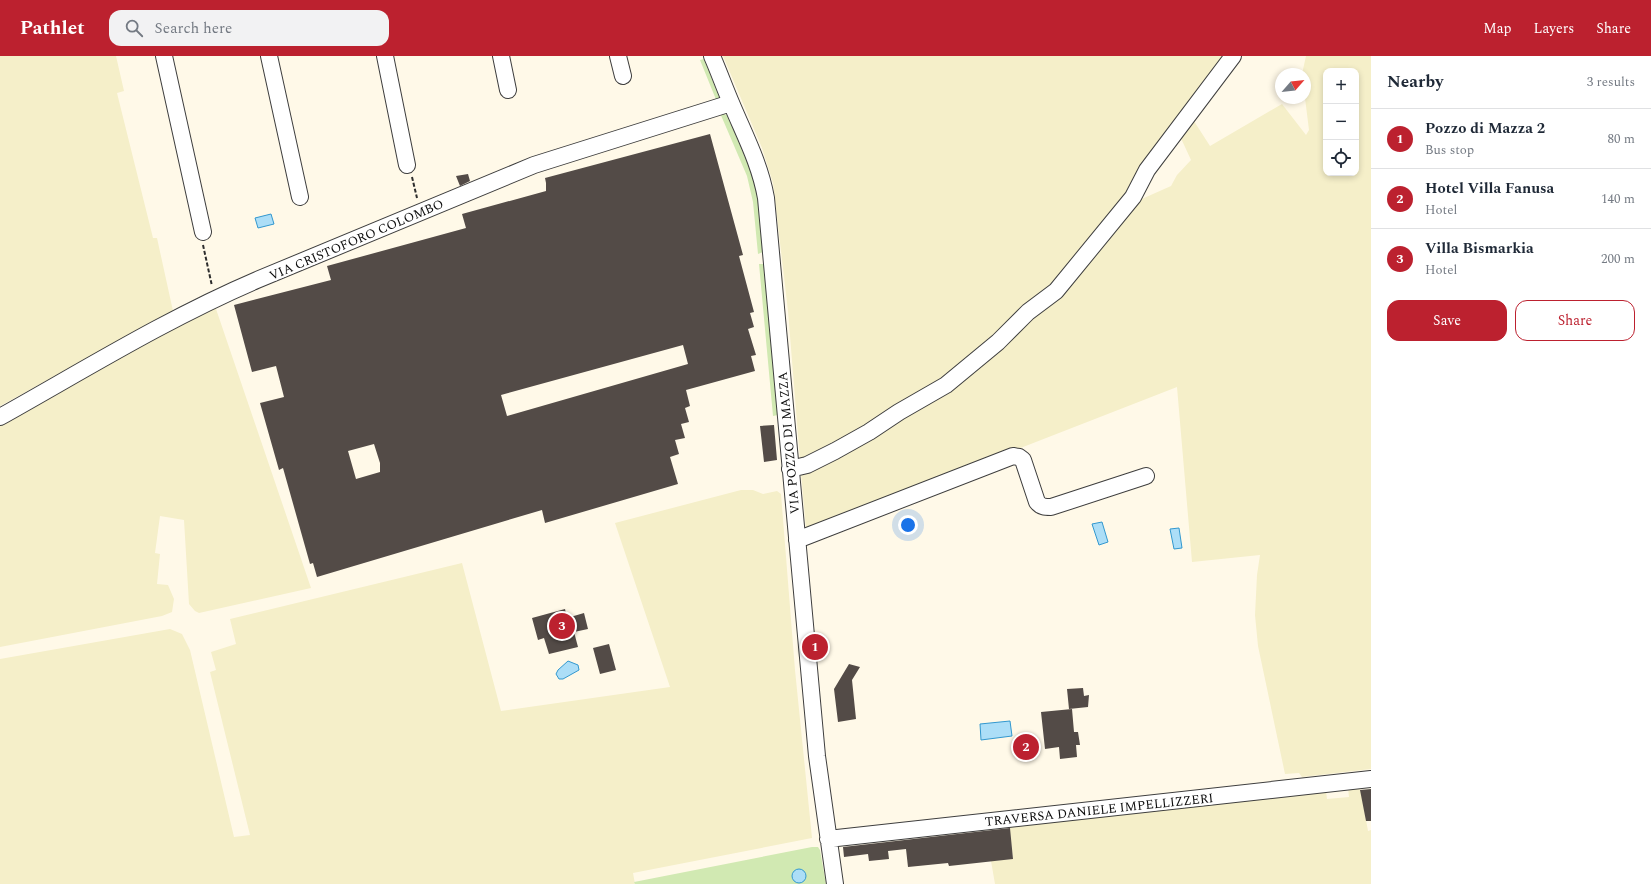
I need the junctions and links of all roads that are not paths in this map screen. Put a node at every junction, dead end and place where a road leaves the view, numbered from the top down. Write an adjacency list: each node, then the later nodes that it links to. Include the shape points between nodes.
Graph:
1 (164, 56): 13 (street)
2 (269, 56): 12 (street)
3 (385, 56): 11 (street)
4 (501, 56): 9 (street)
5 (618, 56): 8 (street)
6 (712, 56): 10 (street, VIA POZZO DI MAZZA)
7 (1233, 56): 15 (street, via 1147,170 1133,197 1056,291 1028,312 998,342 946,385 835,451 807,465)
8 (622, 76)
9 (508, 90)
10 (731, 104): 14 (street, VIA CRISTOFORO COLOMBO, via 546,161 215,298); 15 (street, VIA POZZO DI MAZZA, via 756,160 766,198)
11 (407, 165)
12 (300, 197)
13 (203, 232)
14 (0, 417)
15 (790, 469): 17 (street, VIA POZZO DI MAZZA)
16 (1146, 476): 17 (street, via 1051,507 1044,507 1037,502 1023,460 1013,456)
17 (797, 540): 19 (street, VIA POZZO DI MAZZA, via 817,756)
18 (1371, 779): 19 (street, TRAVERSA DANIELE IMPELLIZZERI)
19 (828, 839): 20 (street, VIA POZZO DI MAZZA)
20 (835, 884)

